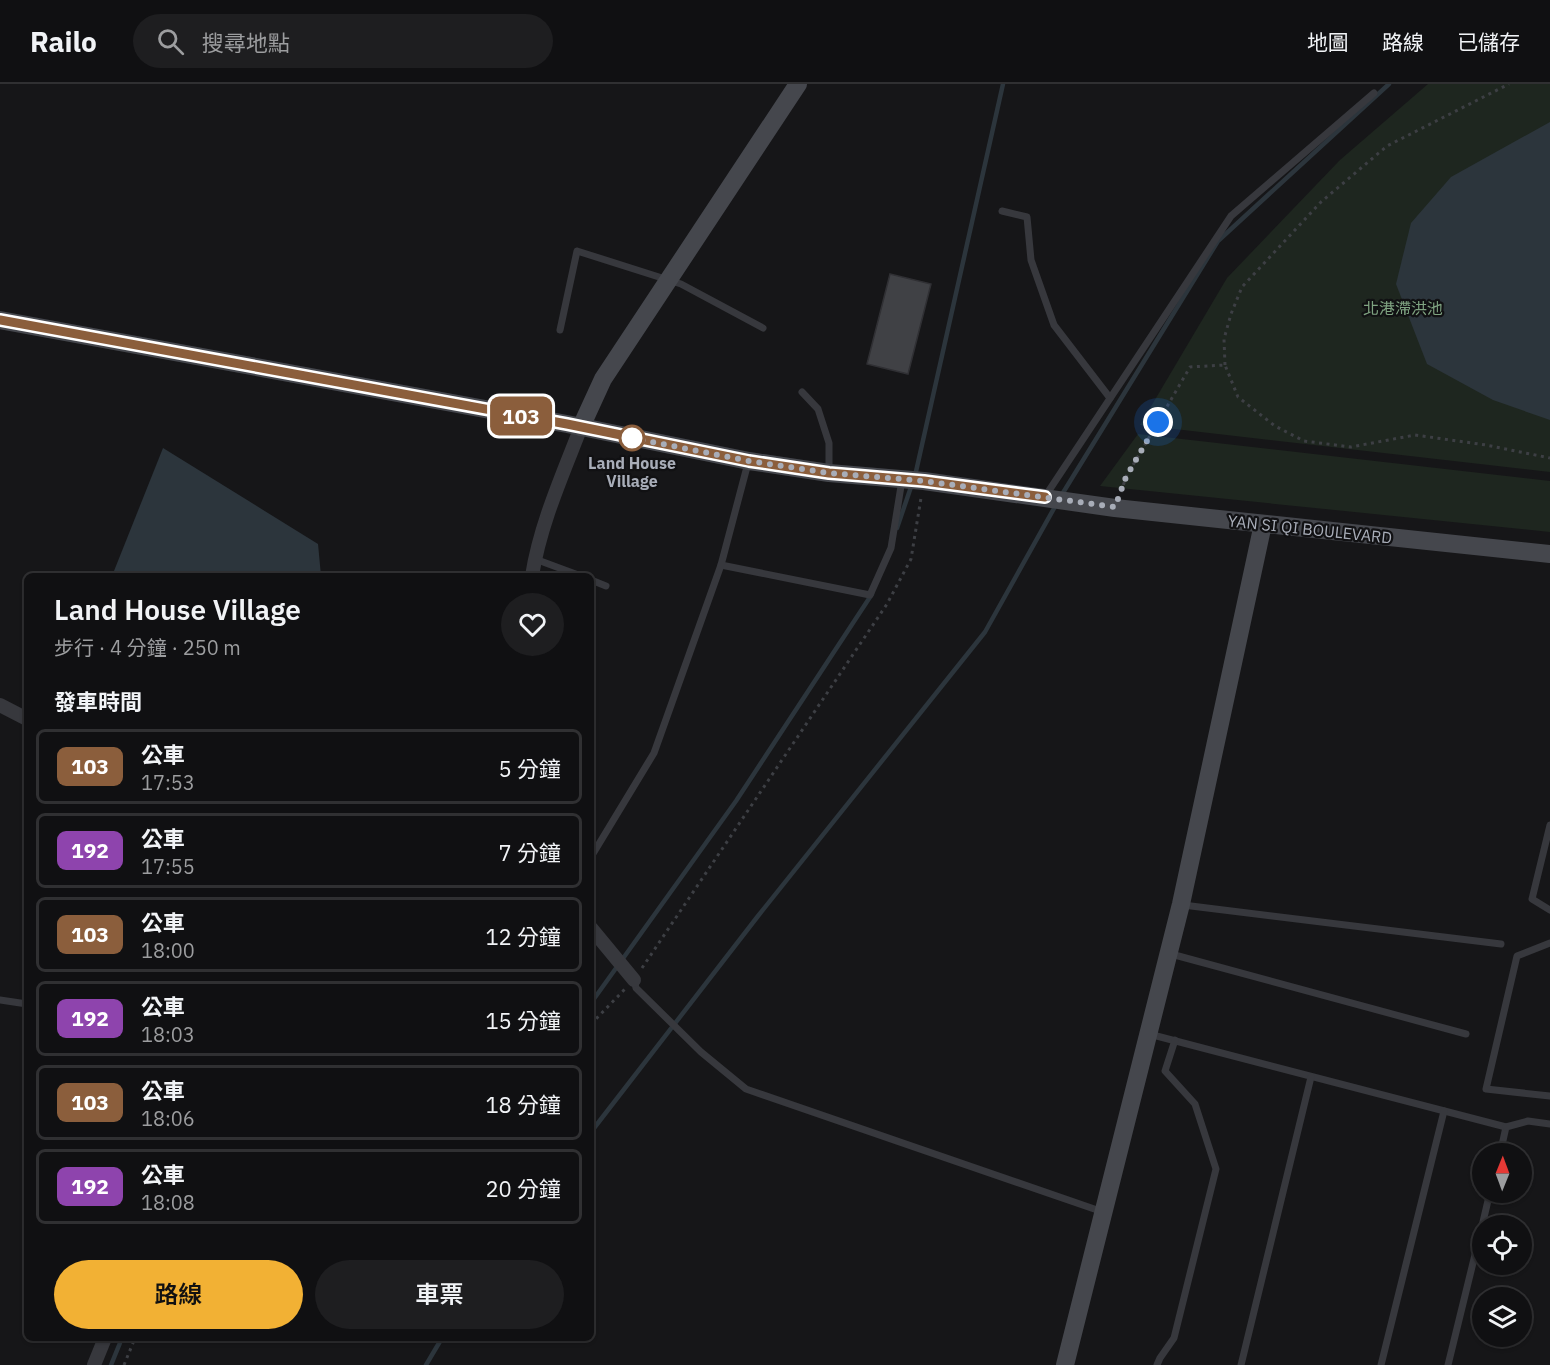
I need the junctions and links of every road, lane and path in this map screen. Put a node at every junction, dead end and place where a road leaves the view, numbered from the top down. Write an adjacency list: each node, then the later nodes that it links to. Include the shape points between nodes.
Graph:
1 (798, 84): 5 (main road)
2 (1509, 84): 9 (path, via 1387,146 1322,202 1242,288 1224,339)
3 (1374, 93): 11 (lane, via 1231,216)
4 (1002, 211): 11 (lane, via 1028,217 1031,260 1054,325)
5 (668, 281): 7 (lane, via 681,284); 8 (lane, via 578,251); 12 (main road, via 603,379)
6 (0, 320): 12 (main road)
7 (763, 328)
8 (560, 330)
9 (1225, 364): 13 (path, via 1238,397 1275,426 1304,441 1351,447 1415,435); 19 (path, via 1190,367 1126,477)
10 (802, 393): 15 (lane, via 818,409 829,443)
11 (1110, 398): 18 (lane)
12 (581, 427): 14 (main road); 22 (street)
13 (1550, 458)
14 (749, 461): 15 (main road); 23 (lane)
15 (829, 473): 16 (main road)
16 (902, 480): 17 (main road); 23 (lane, via 891,548 870,595)
17 (924, 481): 18 (main road); 38 (path, via 911,559 887,604)
18 (1045, 497): 19 (main road, YAN SI QI BOULEVARD)
19 (1115, 507): 20 (main road, YAN SI QI BOULEVARD)
20 (1263, 524): 21 (main road, YAN SI QI BOULEVARD); 32 (main road)
21 (1550, 554)
22 (535, 558): 24 (street); 25 (lane)
23 (721, 565): 31 (lane, via 654,753)
24 (532, 573)
25 (572, 573)
26 (594, 581): 27 (lane)
27 (606, 586)
28 (0, 705): 29 (street)
29 (24, 717)
30 (1550, 825): 33 (lane, via 1532,899)
31 (594, 852)
32 (1181, 904): 36 (lane); 37 (main road)
33 (1550, 910)
34 (594, 932): 38 (street)
35 (1550, 943): 46 (lane, via 1517,956 1486,1089)
36 (1500, 944)
37 (1169, 953): 42 (main road); 43 (lane)
38 (634, 980): 41 (path); 51 (lane, via 636,988 701,1052 746,1089)
39 (0, 1000): 40 (lane)
40 (24, 1004)
41 (594, 1021)
42 (1148, 1034): 44 (lane); 51 (main road)
43 (1466, 1034)
44 (1175, 1040): 45 (lane); 58 (lane, via 1165,1071 1195,1104 1216,1169 1174,1338)
45 (1311, 1077): 47 (lane); 59 (lane)
46 (1550, 1096)
47 (1444, 1111): 49 (lane); 60 (lane)
48 (1550, 1124): 49 (lane, via 1528,1121)
49 (1506, 1127): 50 (lane)
50 (1502, 1143)
51 (1104, 1212): 57 (main road)
52 (1472, 1267): 61 (lane)
53 (104, 1341): 55 (street)
54 (134, 1341): 56 (path)
55 (94, 1365)
56 (124, 1365)
57 (1065, 1365)
58 (1157, 1365)
59 (1241, 1365)
60 (1381, 1365)
61 (1448, 1365)

